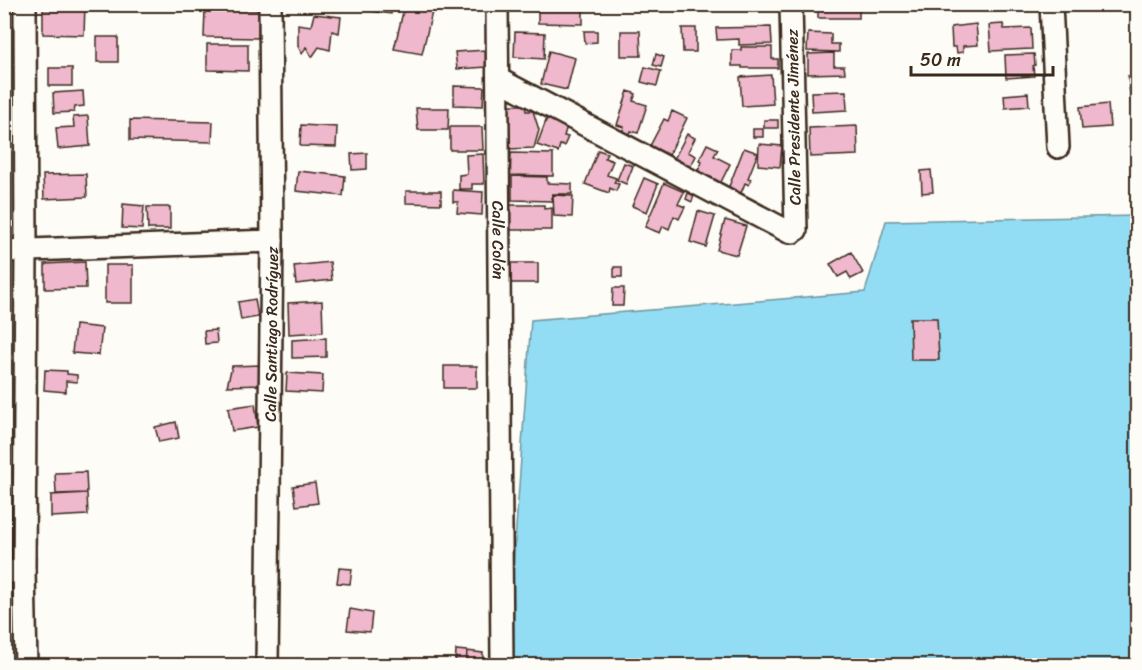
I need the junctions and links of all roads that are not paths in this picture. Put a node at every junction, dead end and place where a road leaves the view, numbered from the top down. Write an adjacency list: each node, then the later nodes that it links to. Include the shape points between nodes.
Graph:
1 (25, 4): 9 (street)
2 (270, 4): 8 (street, Calle Santiago Rodríguez)
3 (497, 4): 6 (street, Calle Colón)
4 (791, 4): 6 (street, Calle Presidente Jiménez, via 796,230 793,232)
5 (1051, 4): 7 (street)
6 (498, 79): 14 (street, Calle Colón)
7 (1058, 147)
8 (272, 241): 9 (street); 13 (street, Calle Santiago Rodríguez)
9 (26, 250): 10 (street); 11 (street)
10 (4, 251)
11 (14, 572): 12 (street)
12 (26, 666)
13 (267, 666)
14 (502, 666)

